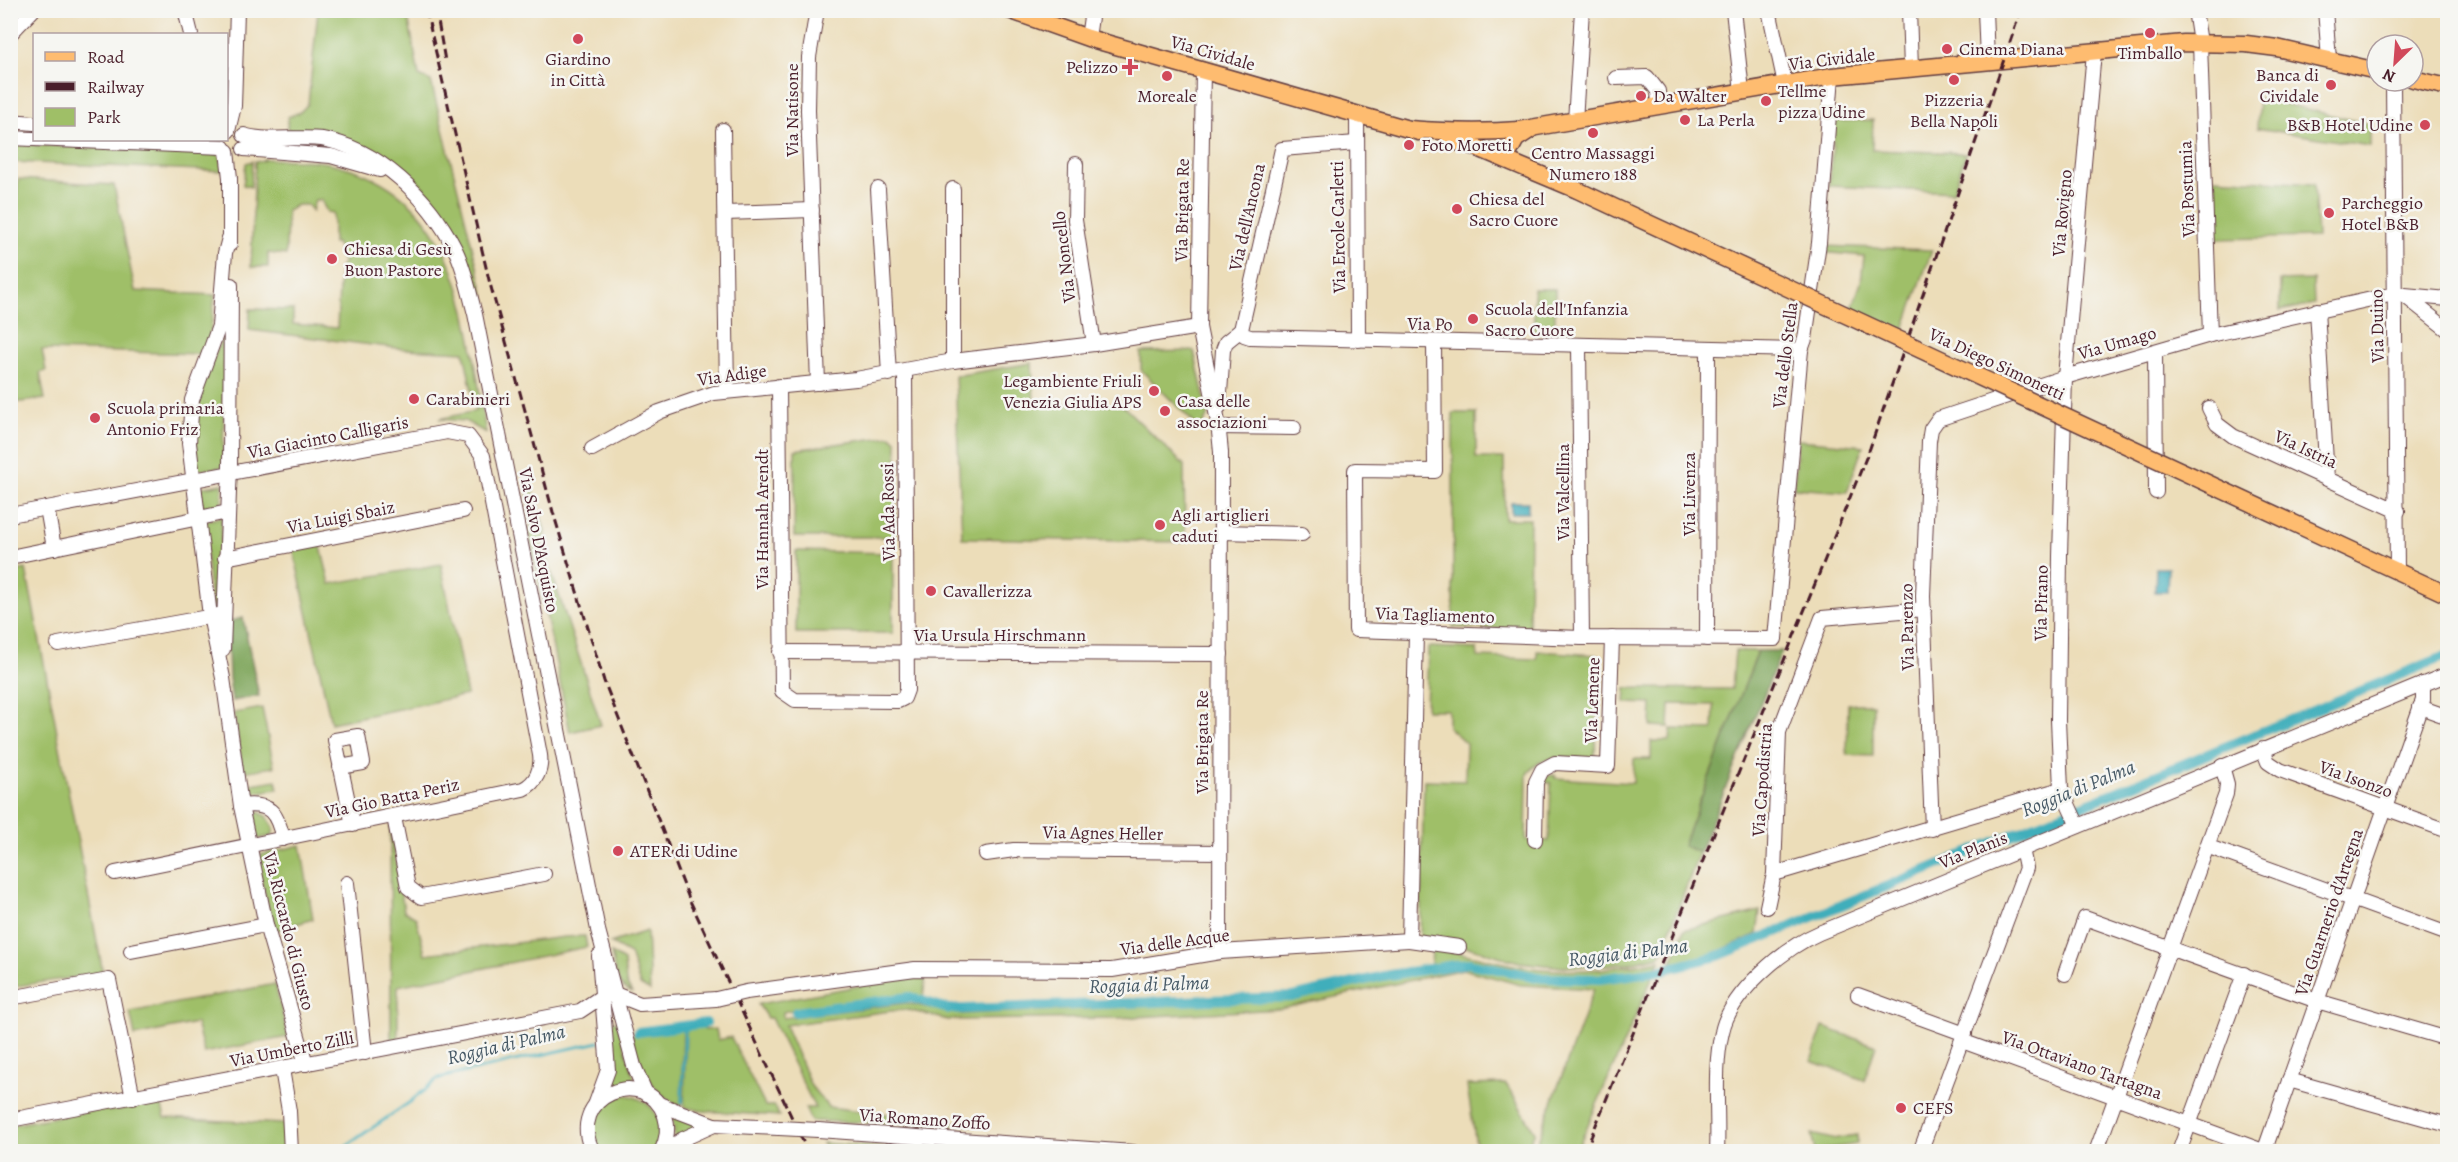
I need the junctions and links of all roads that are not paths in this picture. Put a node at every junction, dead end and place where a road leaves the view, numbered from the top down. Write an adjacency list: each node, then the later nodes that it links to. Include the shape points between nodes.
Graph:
1 (33, 10): 15 (street)
2 (185, 10): 14 (street)
3 (237, 10): 18 (street, Via Riccardo di Giusto)
4 (817, 10): 52 (street, Via Natisone, via 808,86)
5 (1008, 10): 16 (main road, Via Cividale)
6 (1092, 10): 16 (street)
7 (1581, 10): 35 (street, via 1577,87)
8 (1733, 10): 31 (street)
9 (1768, 10): 29 (street)
10 (1909, 10): 24 (street)
11 (1985, 10): 21 (street)
12 (2195, 10): 17 (street, Via Postumia)
13 (2325, 10): 20 (street)
14 (191, 33)
15 (10, 34)
16 (1089, 38): 25 (main road, Via Cividale)
17 (2200, 43): 19 (main road, Via Cividale); 20 (main road, Via Cividale, via 2254,45); 61 (street, Via Postumia)
18 (231, 53): 44 (street, Via Riccardo di Giusto)
19 (2088, 53): 21 (main road, Via Cividale); 22 (main road, Via Cividale, via 2048,61); 74 (street, Via Rovigno)
20 (2329, 59): 23 (main road, Via Cividale)
21 (1987, 60): 22 (main road, Via Cividale)
22 (1928, 68): 24 (main road, Via Cividale)
23 (2365, 68)
24 (1911, 69): 26 (main road, Via Cividale)
25 (1203, 70): 34 (main road, Via Cividale); 58 (street, Via Brigata Re)
26 (1832, 76): 29 (main road, Via Cividale); 68 (street, Via dello Stella, via 1819,243)
27 (1616, 78): 33 (street, via 1647,77 1658,91)
28 (2425, 82): 30 (main road)
29 (1785, 84): 31 (main road, Via Cividale)
30 (2448, 87)
31 (1742, 91): 33 (main road, Via Cividale)
32 (2393, 93): 55 (street, Via Duino)
33 (1659, 105): 35 (main road, Via Cividale)
34 (1357, 114): 39 (main road, Via Cividale); 45 (street, Via Ercole Carletti)
35 (1580, 120): 38 (main road, Via Cividale)
36 (10, 121): 37 (street)
37 (33, 123)
38 (1543, 126): 41 (main road, Via Cividale); 46 (main road, Via Cividale, via 1527,132)
39 (1409, 129): 41 (main road, Via Cividale); 47 (main road, Via Cividale)
40 (723, 130): 53 (street)
41 (1496, 131): 46 (main road, via 1512,137); 47 (main road, via 1486,142)
42 (10, 138): 43 (street, Via Salvo D'Acquisto)
43 (33, 138)
44 (233, 141): 54 (street, Via Riccardo di Giusto); 151 (street, Via Salvo D'Acquisto, via 306,137 340,143 375,160 418,196 443,227 455,250 466,280 598,930)
45 (1356, 143): 59 (street, Via dell'Ancona, via 1282,149); 62 (street, Via Ercole Carletti)
46 (1514, 144): 47 (main road, Via Cividale, via 1508,154); 49 (main road, Via Diego Simonetti, via 1516,156)
47 (1493, 154): 49 (main road, Via Diego Simonetti)
48 (1076, 164): 64 (street, Via Noncello, via 1075,220)
49 (1530, 168): 99 (main road, Via Diego Simonetti, bridge)
50 (878, 189): 73 (street)
51 (953, 189): 71 (street)
52 (812, 210): 53 (street); 75 (street, Via Natisone)
53 (724, 213): 78 (street)
54 (229, 238): 84 (street, Via Riccardo di Giusto); 85 (street, Via Riccardo di Giusto, via 216,339 190,408 188,432)
55 (2399, 295): 56 (street, Via Umago); 57 (street, Via Umago); 60 (street); 90 (street, Via Duino)
56 (2448, 299)
57 (2317, 310): 61 (street, Via Umago); 86 (street)
58 (1199, 327): 64 (street, Via Adige); 69 (street, Via Brigata Re)
59 (1240, 330): 62 (street, Via Po, via 1250,337); 67 (street)
60 (2448, 330)
61 (2210, 335): 70 (street, Via Umago)
62 (1358, 340): 63 (street, Via Po)
63 (1434, 342): 65 (street, Via Po); 103 (street, Via Tagliamento, via 1435,471 1355,470 1356,630)
64 (1094, 344): 71 (street, Via Adige)
65 (1579, 345): 66 (street, Via Po); 104 (street, Via Valcellina)
66 (1708, 349): 68 (street, Via Po); 106 (street, Via Livenza)
67 (1222, 350): 69 (street); 76 (street, Via Brigata Re)
68 (1801, 350): 107 (street, Via dello Stella)
69 (1202, 351): 76 (street, Via Brigata Re)
70 (2155, 351): 74 (street, Via Umago); 87 (street)
71 (953, 361): 72 (street, Via Adige)
72 (904, 372): 73 (street, Via Adige); 110 (street, Via Ada Rossi)
73 (888, 374): 75 (street, Via Adige)
74 (2065, 377): 81 (street, Via Umago, via 1944,415); 120 (street, Via Pirano, via 2058,720)
75 (818, 383): 77 (street, Via Adige)
76 (1215, 385): 80 (street, Via Brigata Re)
77 (779, 386): 78 (street, Via Adige); 109 (street, Via Hannah Arendt)
78 (727, 391): 83 (street, Via Adige, via 682,402)
79 (2209, 408): 86 (street, Via Istria, via 2217,424 2234,436)
80 (1218, 424): 82 (street); 94 (street, Via Brigata Re)
81 (1933, 424): 101 (street, Via Parenzo, via 1928,462)
82 (1294, 428)
83 (592, 449)
84 (230, 474): 85 (street); 91 (street, Via Riccardo di Giusto); 119 (street, Via Giacinto Calligaris, via 447,432 468,436 485,463 540,755)
85 (194, 480): 88 (street); 93 (street, Via Riccardo di Giusto)
86 (2327, 480): 90 (street, Via Istria)
87 (2156, 492)
88 (47, 508): 92 (street); 96 (street)
89 (463, 511): 98 (street, Via Luigi Sbaiz)
90 (2398, 511): 99 (street, Via Duino)
91 (228, 512): 93 (street); 98 (street, Via Riccardo di Giusto)
92 (10, 515)
93 (198, 518): 96 (street); 102 (street, Via Riccardo di Giusto)
94 (1221, 532): 95 (street); 111 (street, Via Brigata Re)
95 (1302, 534)
96 (54, 548): 97 (street)
97 (10, 557)
98 (225, 558): 102 (street, Via Riccardo di Giusto)
99 (2397, 571): 100 (main road, Via Diego Simonetti)
100 (2448, 595)
101 (1924, 609): 126 (street, Via Parenzo); 137 (street, Via Capodistria, via 1822,618 1779,732)
102 (217, 615): 108 (street); 121 (street, Via Riccardo di Giusto)
103 (1416, 632): 104 (street, Via Tagliamento); 143 (street)
104 (1582, 638): 105 (street, Via Tagliamento)
105 (1612, 638): 106 (street, Via Tagliamento); 129 (street, Via Lemene, via 1608,766 1555,763 1542,770 1536,782)
106 (1707, 639): 107 (street, Via Tagliamento)
107 (1775, 639)
108 (58, 644)
109 (780, 652): 110 (street, Via Ursula Hirschmann); 110 (street, Via Ada Rossi, via 781,686 792,700 895,701 906,693)
110 (907, 653): 111 (street, Via Ursula Hirschmann)
111 (1221, 654): 133 (street, Via Brigata Re)
112 (2448, 674): 113 (street, Via Planis)
113 (2423, 684): 114 (street, Via Guarnerio d'Artegna); 116 (street, Via Planis)
114 (2420, 707): 115 (street); 122 (street, Via Guarnerio d'Artegna)
115 (2448, 717)
116 (2263, 749): 117 (street, Via Planis); 122 (street, Via Isonzo, via 2268,762 2280,770)
117 (2222, 766): 124 (street, Via Planis); 131 (street, via 2226,794)
118 (340, 767): 125 (street)
119 (537, 776): 123 (street, Via Gio Batta Periz, via 523,789)
120 (2063, 795): 124 (street, Via Pirano); 126 (street)
121 (241, 806): 128 (street, Via Riccardo di Giusto, via 259,805 273,812); 130 (street, Via Riccardo di Giusto)
122 (2385, 808): 127 (street, Via Isonzo); 139 (street, Via Guarnerio d'Artegna)
123 (394, 817): 125 (street, Via Gio Batta Periz); 136 (street, via 406,881 421,897)
124 (2076, 823): 132 (street, Via Planis)
125 (353, 825): 128 (street, Via Gio Batta Periz)
126 (1932, 829): 137 (street)
127 (2448, 831)
128 (283, 838): 130 (street, Via Gio Batta Periz)
129 (1535, 840)
130 (249, 845): 135 (street, Via Gio Batta Periz); 141 (street, Via Riccardo di Giusto)
131 (2209, 846): 139 (street); 145 (street)
132 (2022, 849): 158 (street, via 2026,868); 169 (street, Via Planis, via 1791,947 1734,1006 1724,1025)
133 (1220, 852): 134 (street, Via Agnes Heller, via 1005,850); 147 (street, Via Brigata Re)
134 (986, 854)
135 (115, 873)
136 (544, 874)
137 (1774, 874): 140 (street, Via Capodistria)
138 (347, 883): 160 (street)
139 (2352, 899): 142 (street); 153 (street, Via Guarnerio d'Artegna)
140 (1767, 907)
141 (266, 925): 146 (street); 161 (street, Via Riccardo di Giusto)
142 (2448, 934)
143 (1409, 940): 144 (street, Via delle Acque); 147 (street, Via delle Acque)
144 (1459, 947)
145 (2172, 948): 148 (street, via 2085,918); 149 (street); 165 (street)
146 (131, 951)
147 (1220, 952): 154 (street, Via delle Acque, bridge, via 1112,970 915,969 716,999)
148 (2065, 974)
149 (2244, 974): 153 (street); 171 (street)
150 (1858, 995): 158 (street, Via Ottaviano Tartagna)
151 (608, 996): 154 (street, Via delle Acque); 155 (street, Via Umberto Zilli); 156 (street, Via Salvo D'Acquisto); 157 (street, Via Salvo D'Acquisto)
152 (10, 998): 166 (street, via 110,980)
153 (2317, 1001): 159 (street); 163 (street, Via Guarnerio d'Artegna)
154 (640, 1004): 156 (street, Via delle Acque)
155 (580, 1011): 157 (street); 160 (street, Via Umberto Zilli)
156 (620, 1017): 157 (street); 164 (street, Via Salvo D'Acquisto)
157 (604, 1020): 167 (street, Via Salvo D'Acquisto, via 608,1070)
158 (1963, 1037): 165 (street, Via Ottaviano Tartagna); 181 (street)
159 (2448, 1039)
160 (365, 1053): 161 (street, Via Umberto Zilli)
161 (306, 1064): 162 (street, Via Umberto Zilli)
162 (282, 1069): 166 (street, Via Umberto Zilli); 175 (street)
163 (2289, 1080): 173 (street); 174 (street, Via Guarnerio d'Artegna)
164 (646, 1094): 167 (street, via 616,1090); 168 (street)
165 (2116, 1097): 171 (street, Via Ottaviano Tartagna); 182 (street)
166 (133, 1098): 170 (street, Via Umberto Zilli)
167 (596, 1103): 176 (street, Via Salvo D'Acquisto, via 586,1131)
168 (658, 1104): 172 (street, Via Romano Zoffo); 177 (street, via 667,1126)
169 (1717, 1112): 179 (street, Via Planis); 180 (street, Via Planis)
170 (10, 1120)
171 (2190, 1123): 174 (street, Via Ottaviano Tartagna); 183 (street)
172 (714, 1125): 177 (street, Via Romano Zoffo); 178 (street, Via Romano Zoffo, bridge)
173 (2448, 1125)
174 (2264, 1151)
175 (291, 1152)
176 (593, 1152)
177 (662, 1152)
178 (1133, 1152)
179 (1712, 1152)
180 (1717, 1152)
181 (1920, 1152)
182 (2096, 1152)
183 (2179, 1152)

